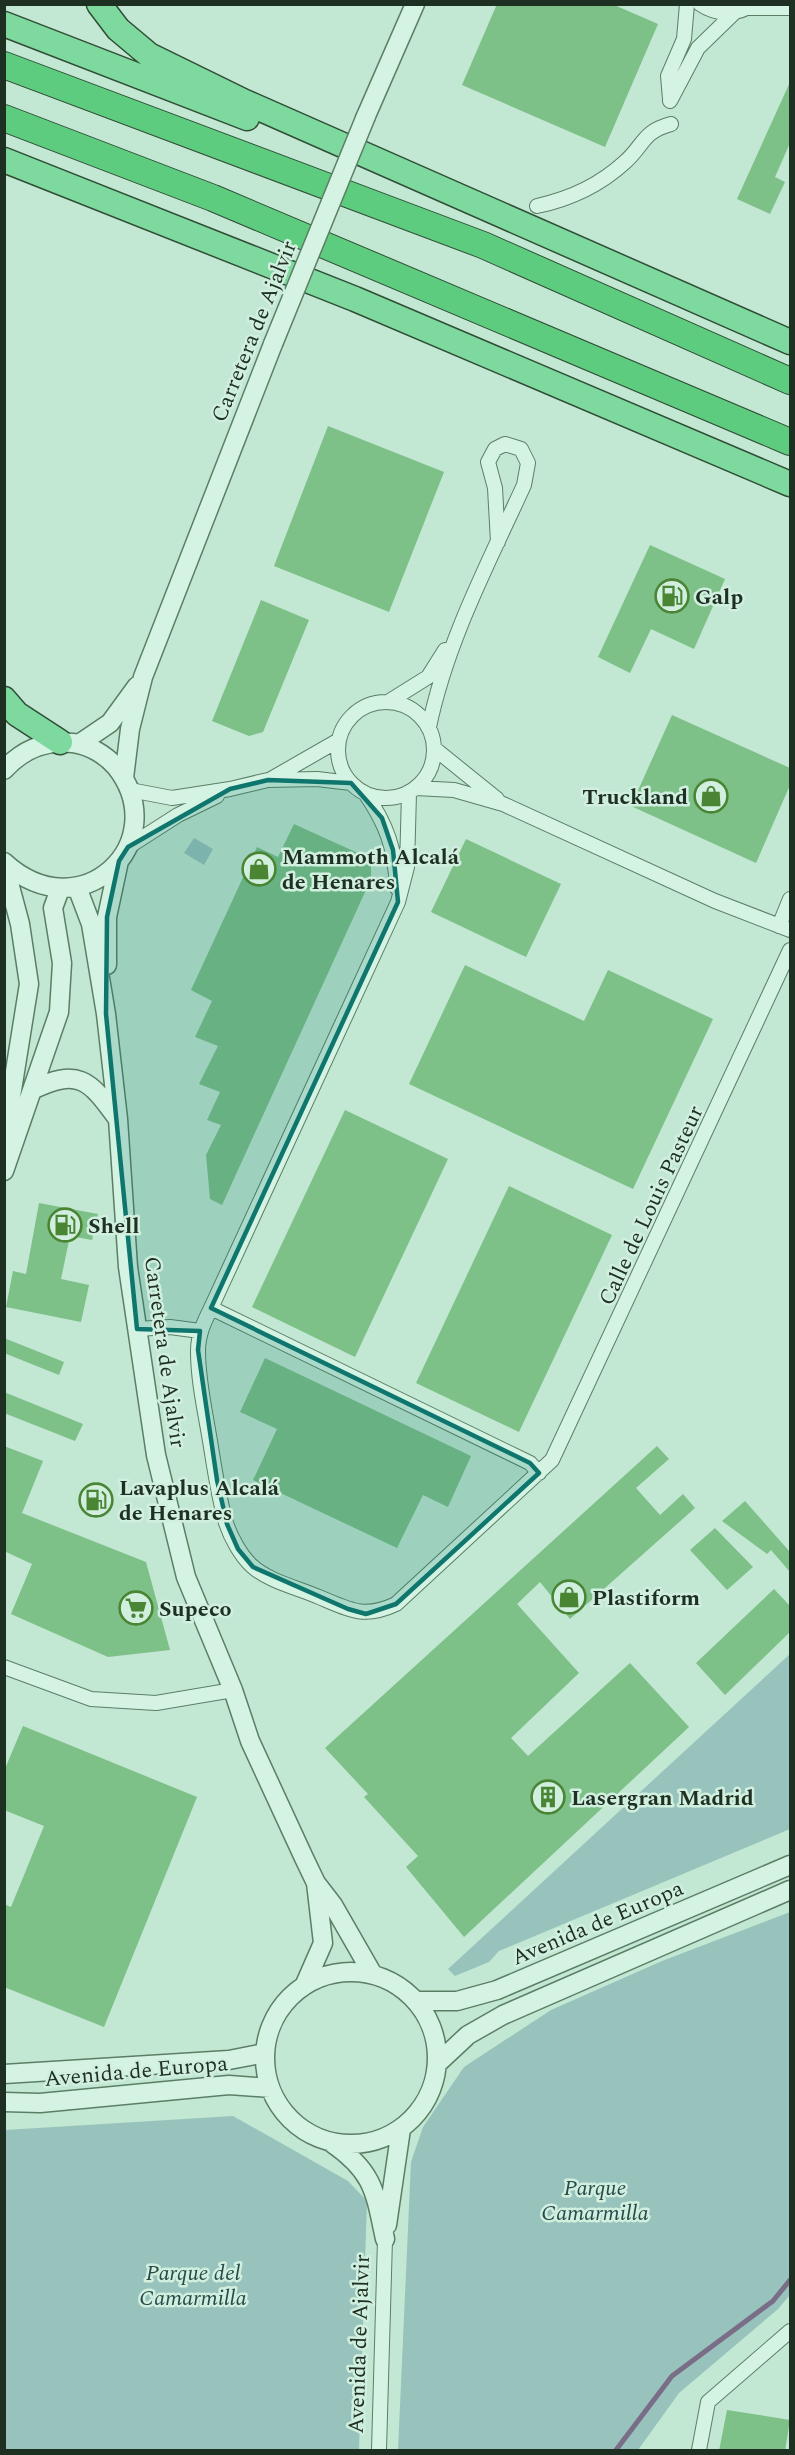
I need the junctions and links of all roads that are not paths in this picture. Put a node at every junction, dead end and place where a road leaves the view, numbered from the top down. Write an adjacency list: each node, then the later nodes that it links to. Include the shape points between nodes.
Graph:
1 (99, 4): 16 (highway, via 118,29 149,55 245,102)
2 (415, 4): 23 (street, Carretera de Ajalvir, bridge, via 273,344)
3 (687, 4): 7 (street, via 684,39 668,76 670,101 698,48)
4 (700, 4): 7 (street, via 720,13)
5 (751, 6): 6 (street); 7 (street)
6 (790, 8)
7 (734, 13)
8 (4, 24): 16 (highway)
9 (4, 65): 18 (highway, via 483,245)
10 (4, 118): 19 (highway, via 213,198)
11 (671, 124): 15 (street, via 654,129 612,174 561,201)
12 (4, 160): 14 (highway)
13 (4, 165): 14 (highway)
14 (44, 175): 20 (highway, via 355,299)
15 (537, 206)
16 (499, 213): 17 (highway)
17 (790, 342)
18 (790, 381)
19 (790, 442)
20 (790, 484)
21 (498, 542): 21 (street, via 524,485 528,463 521,449 505,444 495,449 488,462 495,488); 22 (street)
22 (457, 631): 25 (street, via 428,677); 26 (street)
23 (143, 677): 28 (street, Carretera de Ajalvir, via 110,723); 33 (street, Carretera de Ajalvir, via 130,729)
24 (4, 699): 28 (highway, via 17,714)
25 (388, 702): 26 (street, via 404,705); 27 (street, via 371,704 357,712)
26 (429, 727): 29 (street)
27 (339, 740): 31 (street); 32 (street, via 343,770)
28 (70, 743): 30 (street, via 36,746 16,757); 33 (street, via 105,757)
29 (435, 749): 35 (street, via 426,778); 37 (street)
30 (4, 770)
31 (268, 780): 32 (street); 34 (street)
32 (351, 783): 36 (street)
33 (127, 784): 34 (street, via 172,798); 38 (street, Carretera de Ajalvir, via 134,819)
34 (230, 789): 38 (street, via 177,815)
35 (412, 791): 36 (street, via 394,798); 37 (street, via 454,790); 42 (street, Calle de Louis Pasteur, via 407,867)
36 (365, 793): 42 (street, via 382,818 393,850)
37 (503, 804): 43 (street, via 715,901)
38 (123, 854): 40 (street, via 100,878); 45 (street, Carretera de Ajalvir, via 107,917)
39 (4, 863): 40 (street, via 39,885); 48 (street, via 20,924 28,984)
40 (68, 888): 45 (street, Carretera de Ajalvir, via 91,924); 46 (street, via 53,908 62,963 59,1012)
41 (790, 899): 43 (street)
42 (398, 902): 50 (street, Calle de Louis Pasteur)
43 (784, 928)
44 (790, 950): 53 (street, Calle de Louis Pasteur, via 560,1445)
45 (106, 1014): 47 (street, Carretera de Ajalvir)
46 (32, 1090): 47 (street, via 56,1079 74,1078 102,1096); 49 (street)
47 (118, 1119): 51 (street, Carretera de Ajalvir, via 128,1267)
48 (4, 1140)
49 (4, 1171)
50 (211, 1308): 52 (street, Calle de Louis Pasteur); 53 (street, via 530,1463)
51 (137, 1329): 52 (street, via 170,1327); 55 (street, Carretera de Ajalvir, via 156,1455 186,1577)
52 (200, 1331): 53 (street, Calle de Louis Pasteur, via 202,1395 226,1524 238,1549 253,1567 269,1576 348,1609 366,1614 380,1612 396,1604)
53 (539, 1473)
54 (4, 1667): 55 (street, via 90,1699 156,1703)
55 (233, 1690): 57 (street, Carretera de Ajalvir, via 250,1741)
56 (790, 1865): 61 (street, Avenida de Europa, via 497,1990 458,2001)
57 (316, 1883): 59 (street, Carretera de Ajalvir); 60 (street, Carretera de Ajalvir, via 323,1943)
58 (790, 1890): 63 (street, Avenida de Europa, via 503,2015 468,2035)
59 (372, 1973): 60 (street, via 337,1972); 61 (street, via 397,1984)
60 (305, 1984): 62 (street, via 282,2006 271,2026)
61 (416, 2001): 63 (street, via 429,2019)
62 (265, 2053): 64 (street, Avenida de Europa, via 229,2060); 65 (street)
63 (438, 2063): 67 (street, via 432,2088 420,2111)
64 (4, 2074)
65 (270, 2088): 66 (street, Avenida de Europa, via 229,2085 40,2103); 68 (street, via 288,2116 314,2136)
66 (4, 2102)
67 (401, 2129): 68 (street, via 367,2143); 69 (street, Avenida de Ajalvir)
68 (330, 2142): 69 (street, Avenida de Ajalvir, via 363,2169 374,2191)
69 (386, 2239): 71 (street, Avenida de Ajalvir)
70 (790, 2331): 72 (street, via 708,2402)
71 (379, 2451)
72 (699, 2451)

